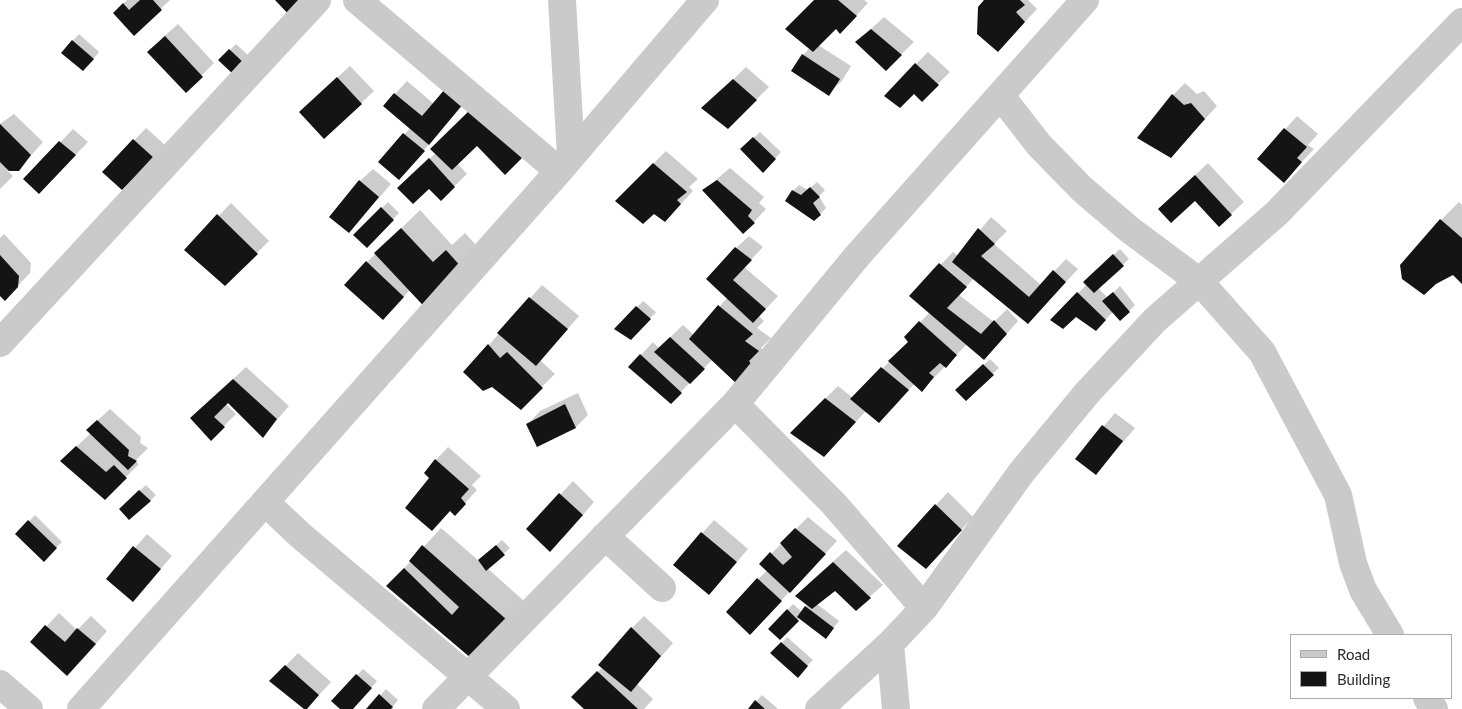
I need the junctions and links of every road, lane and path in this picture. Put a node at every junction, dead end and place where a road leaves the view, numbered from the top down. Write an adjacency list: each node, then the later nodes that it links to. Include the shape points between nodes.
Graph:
1 (317, 0): 10 (street)
2 (357, 0): 8 (street)
3 (562, 0): 8 (street)
4 (705, 0): 8 (street)
5 (1085, 0): 7 (street)
6 (1462, 22): 9 (street, via 1277,213)
7 (1001, 96): 9 (street, via 1039,145 1082,189); 11 (street, via 858,255)
8 (565, 163): 12 (street)
9 (1200, 282): 15 (street, via 1155,320 1088,393 1021,474); 16 (street, via 1238,321 1262,352 1280,384 1338,495 1353,563 1363,590)
10 (0, 342)
11 (735, 404): 13 (street); 15 (street, via 834,504)
12 (264, 502): 18 (street); 21 (street)
13 (605, 536): 14 (street); 18 (street)
14 (662, 588)
15 (924, 608): 17 (street)
16 (1389, 634)
17 (890, 644): 24 (street); 25 (street)
18 (468, 675): 22 (street); 23 (street)
19 (3, 691): 20 (street)
20 (29, 709)
21 (81, 709)
22 (436, 709)
23 (506, 709)
24 (819, 709)
25 (896, 709)

